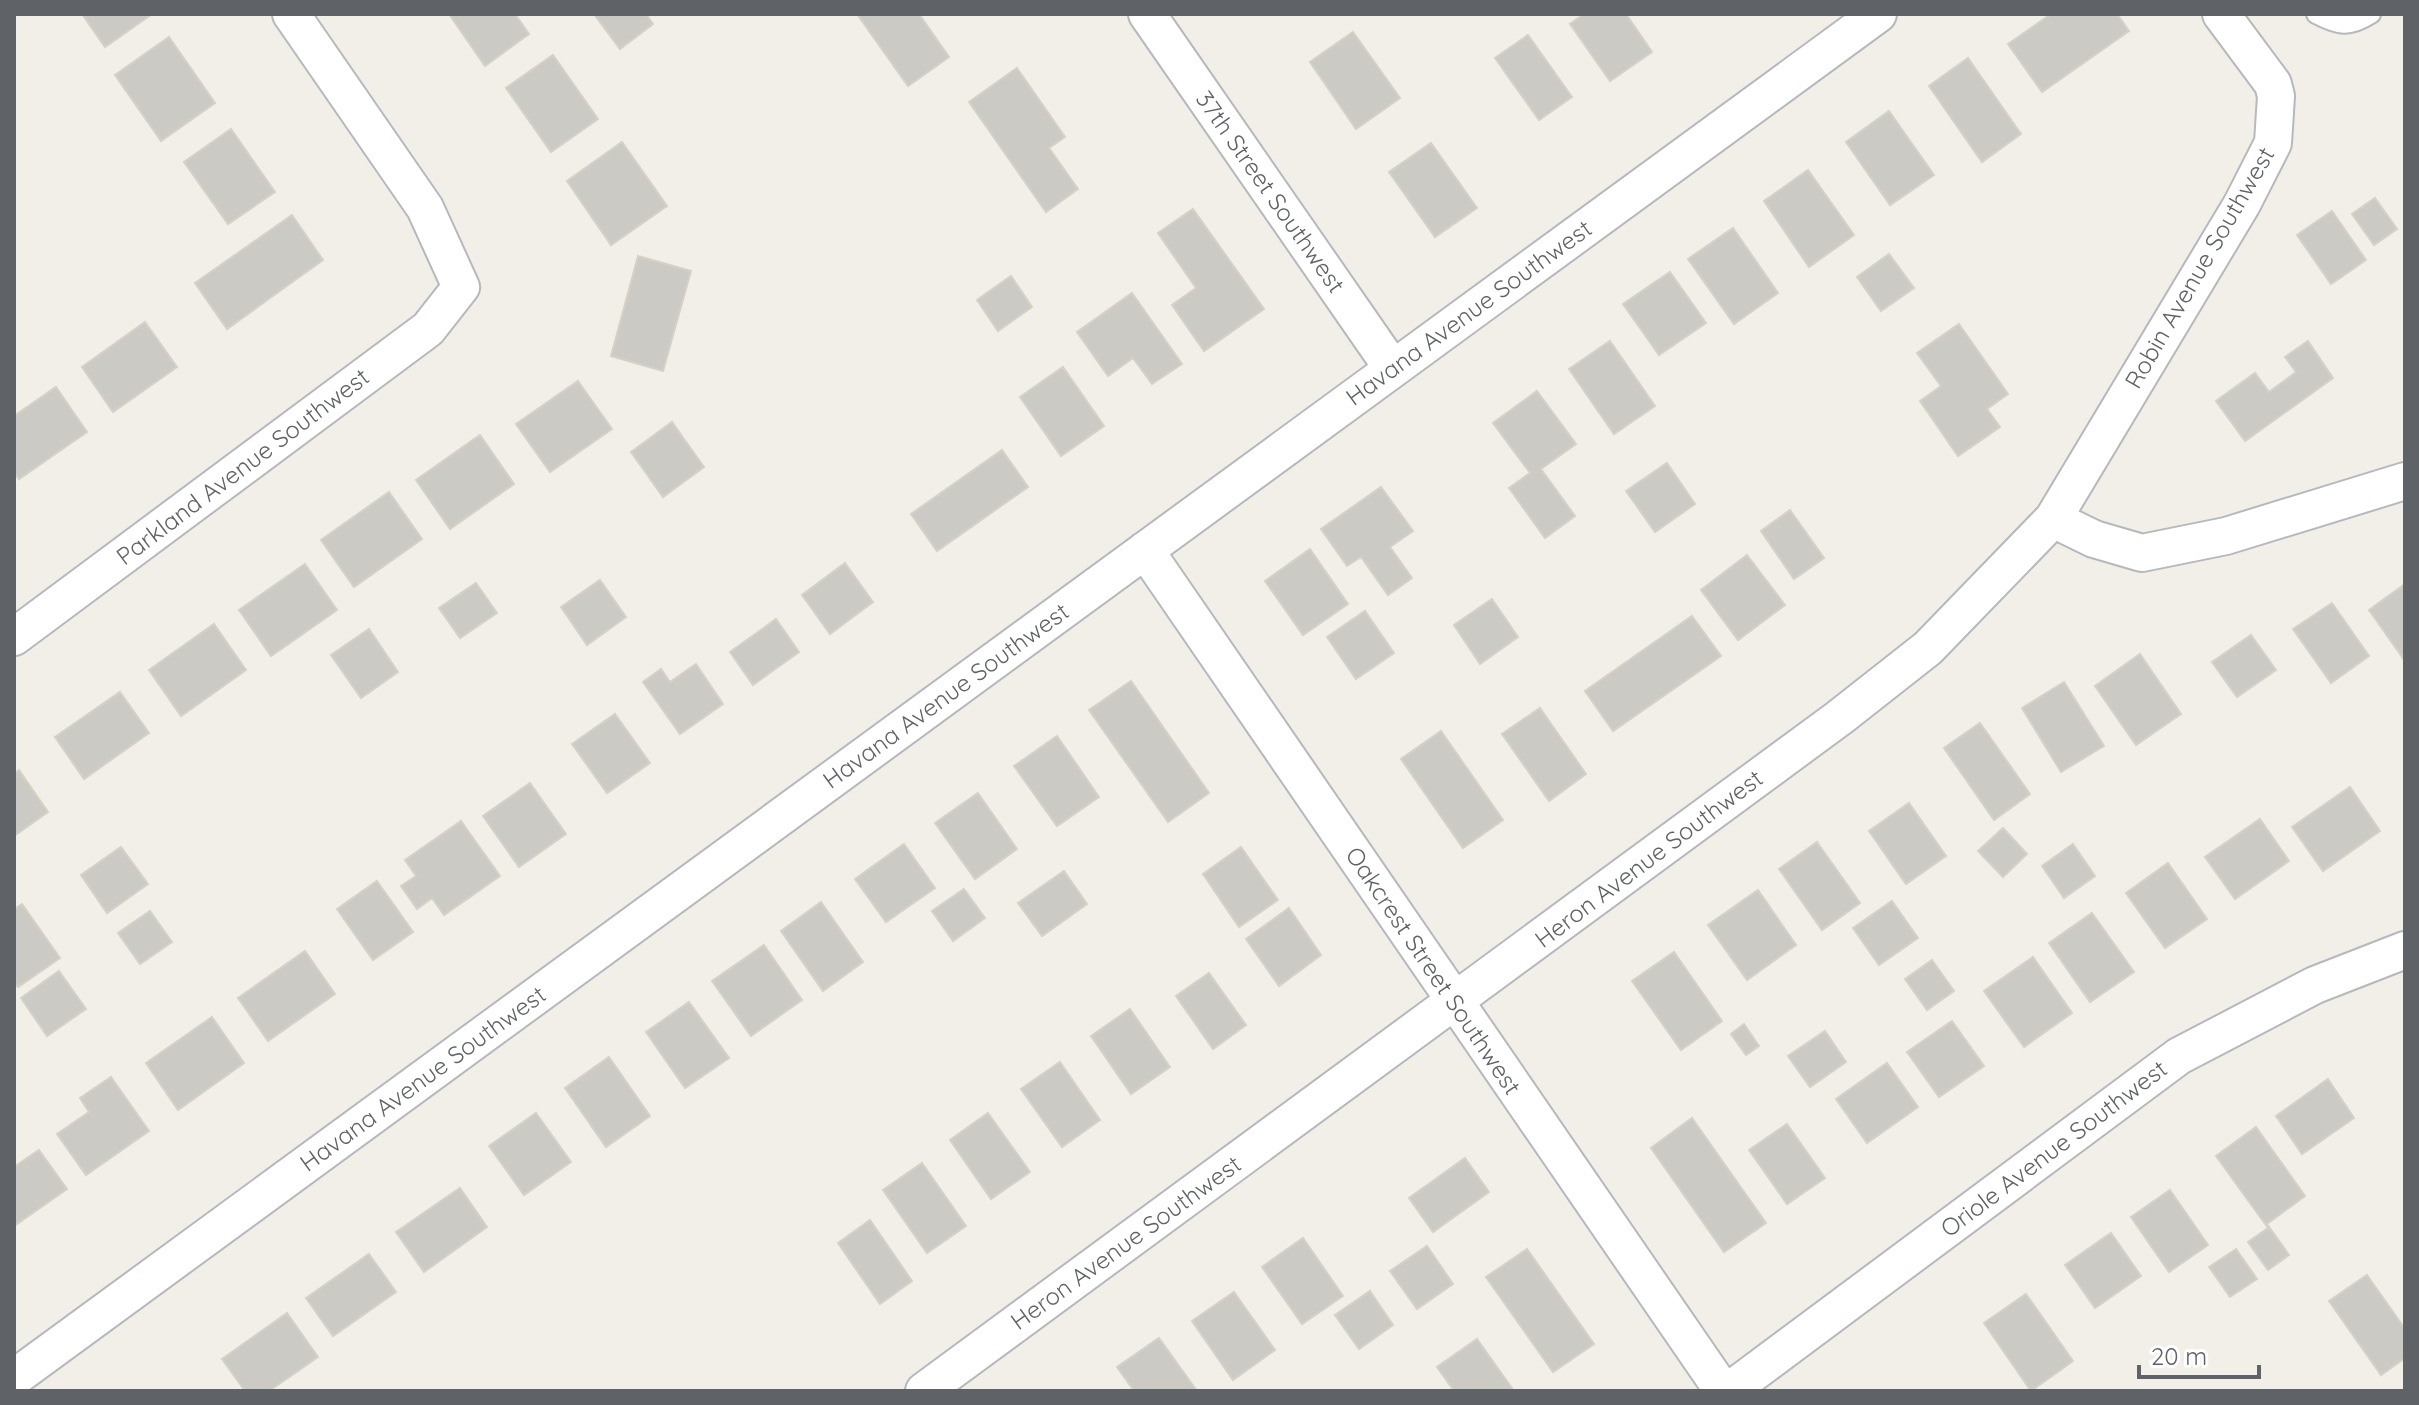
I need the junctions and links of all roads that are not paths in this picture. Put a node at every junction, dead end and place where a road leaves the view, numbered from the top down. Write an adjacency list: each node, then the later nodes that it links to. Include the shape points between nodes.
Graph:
1 (291, 14): 11 (street, Parkland Avenue Southwest, via 425,208 461,287 428,329)
2 (1147, 14): 7 (street, 37th Street Southwest)
3 (1878, 14): 7 (street, Havana Avenue Southwest)
4 (2221, 14): 9 (street, Robin Avenue Southwest, via 2273,84 2273,143 2242,204)
5 (2316, 14): 6 (lane, via 2335,24 2356,24)
6 (2371, 14)
7 (1393, 369): 10 (street, Havana Avenue Southwest)
8 (2405, 481): 9 (street, via 2226,536 2142,553 2094,539)
9 (2053, 519): 13 (street, Heron Avenue Southwest, via 1928,648)
10 (1145, 550): 13 (street, Oakcrest Street Southwest); 14 (street, Havana Avenue Southwest)
11 (14, 637)
12 (2405, 950): 17 (street, Oriole Avenue Southwest, via 2315,985 2179,1056)
13 (1454, 1003): 15 (street, Heron Avenue Southwest); 16 (street, Oakcrest Street Southwest)
14 (14, 1378)
15 (924, 1391)
16 (1723, 1391)
17 (1729, 1391)

